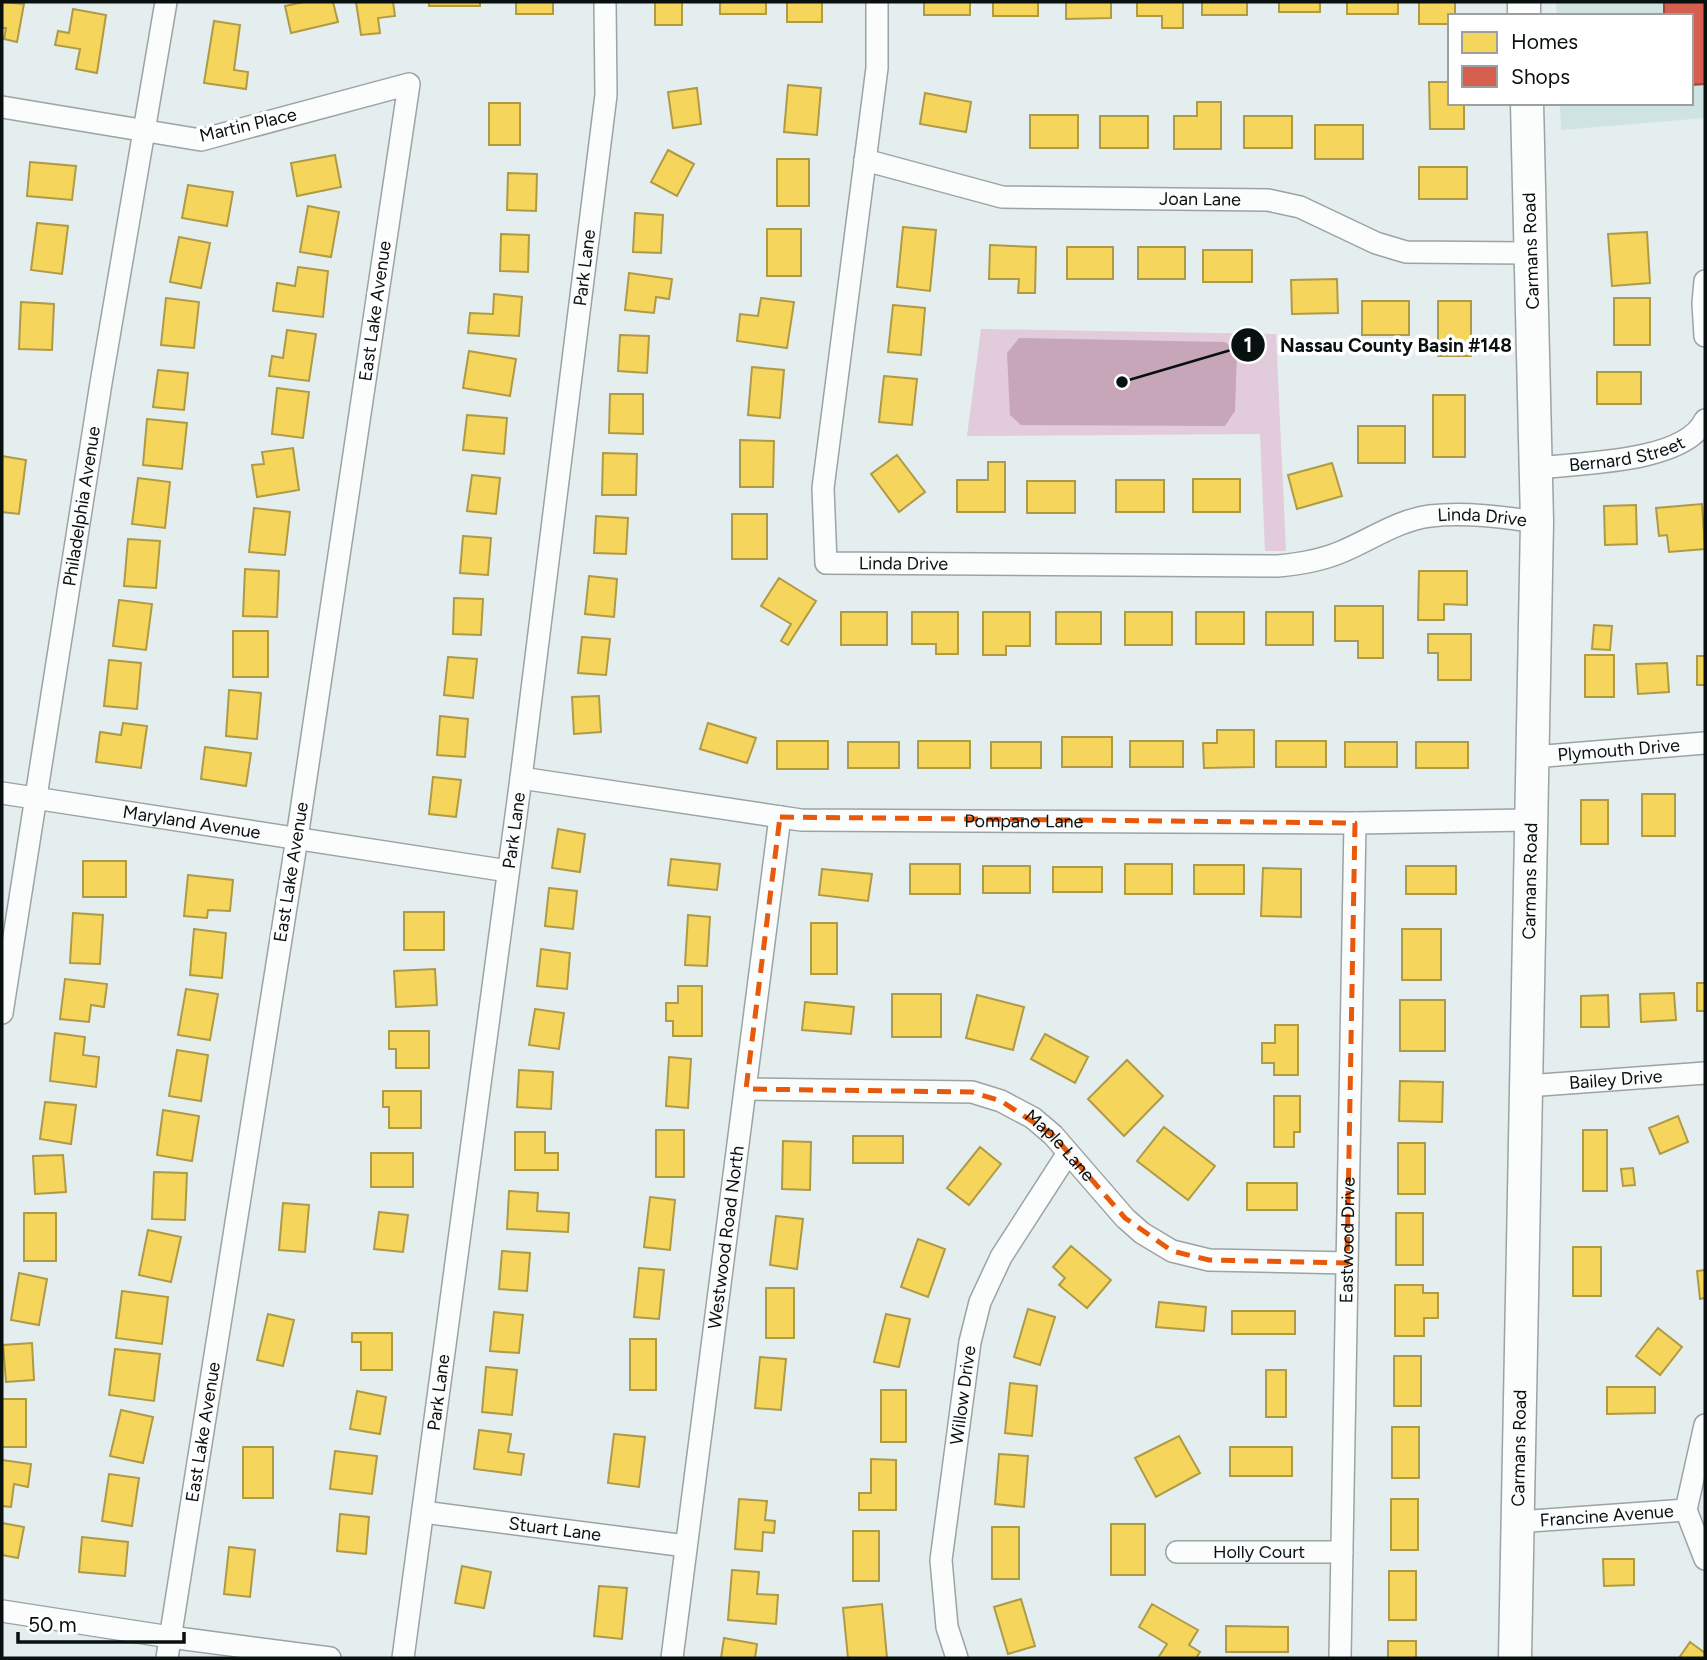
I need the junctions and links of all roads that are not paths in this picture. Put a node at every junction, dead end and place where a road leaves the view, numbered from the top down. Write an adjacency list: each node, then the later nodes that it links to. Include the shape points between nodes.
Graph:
1 (166, 2): 7 (street, Philadelphia Avenue)
2 (605, 2): 17 (street, Park Lane, via 606,95)
3 (877, 2): 8 (street, Linda Drive, via 877,68)
4 (409, 84): 7 (street, Martin Place, via 201,140); 23 (street, East Lake Avenue)
5 (1527, 105): 9 (street, Carmans Road)
6 (2, 107): 7 (street, Martin Place)
7 (143, 130): 19 (street, Philadelphia Avenue)
8 (865, 160): 9 (street, Joan Lane, via 1002,197 1268,200 1300,208 1406,252); 14 (street, Linda Drive, via 822,488 826,563 1278,566 1339,553 1387,529 1429,516 1486,515)
9 (1531, 253): 13 (street, Carmans Road)
10 (1705, 281): 11 (street)
11 (1705, 336)
12 (1705, 420): 13 (street, Bernard Street, via 1702,428 1678,445 1647,457)
13 (1537, 468): 14 (street, Carmans Road)
14 (1538, 522): 16 (street, Carmans Road)
15 (1705, 743): 16 (street, Plymouth Drive)
16 (1533, 757): 21 (street, Carmans Road)
17 (521, 778): 20 (street, Pompano Lane); 24 (street, Park Lane)
18 (2, 793): 19 (street, Maryland Avenue)
19 (36, 798): 23 (street, Maryland Avenue); 25 (street, Philadelphia Avenue)
20 (780, 817): 22 (street, Pompano Lane); 28 (street, Westwood Road North)
21 (1531, 820): 22 (street, Pompano Lane); 27 (street, Carmans Road)
22 (1355, 823): 30 (street, Eastwood Drive)
23 (297, 838): 24 (street, Maryland Avenue); 40 (street, East Lake Avenue)
24 (508, 871): 33 (street, Park Lane)
25 (2, 1013)
26 (1705, 1073): 27 (street, Bailey Drive)
27 (1527, 1086): 34 (street, Carmans Road)
28 (746, 1089): 29 (street, Maple Lane, via 972,1092 1033,1118); 35 (street, Westwood Road North)
29 (1068, 1153): 30 (street, Maple Lane, via 1125,1218 1172,1251 1209,1261); 45 (street, Willow Drive, via 1001,1257 980,1301 970,1342 941,1560 947,1626)
30 (1347, 1264): 37 (street, Eastwood Drive)
31 (1705, 1425): 32 (street)
32 (1686, 1510): 34 (street, Francine Avenue); 38 (street, Francine Avenue)
33 (422, 1512): 35 (street, Stuart Lane); 43 (street, Park Lane)
34 (1518, 1522): 47 (street, Carmans Road)
35 (687, 1546): 44 (street, Westwood Road North)
36 (1177, 1552): 37 (street, Holly Court)
37 (1342, 1552): 46 (street, Eastwood Drive)
38 (1705, 1559)
39 (2, 1611): 40 (street)
40 (170, 1637): 41 (street, East Lake Avenue); 42 (street)
41 (167, 1658)
42 (330, 1658)
43 (403, 1658)
44 (672, 1658)
45 (957, 1658)
46 (1340, 1658)
47 (1516, 1658)

